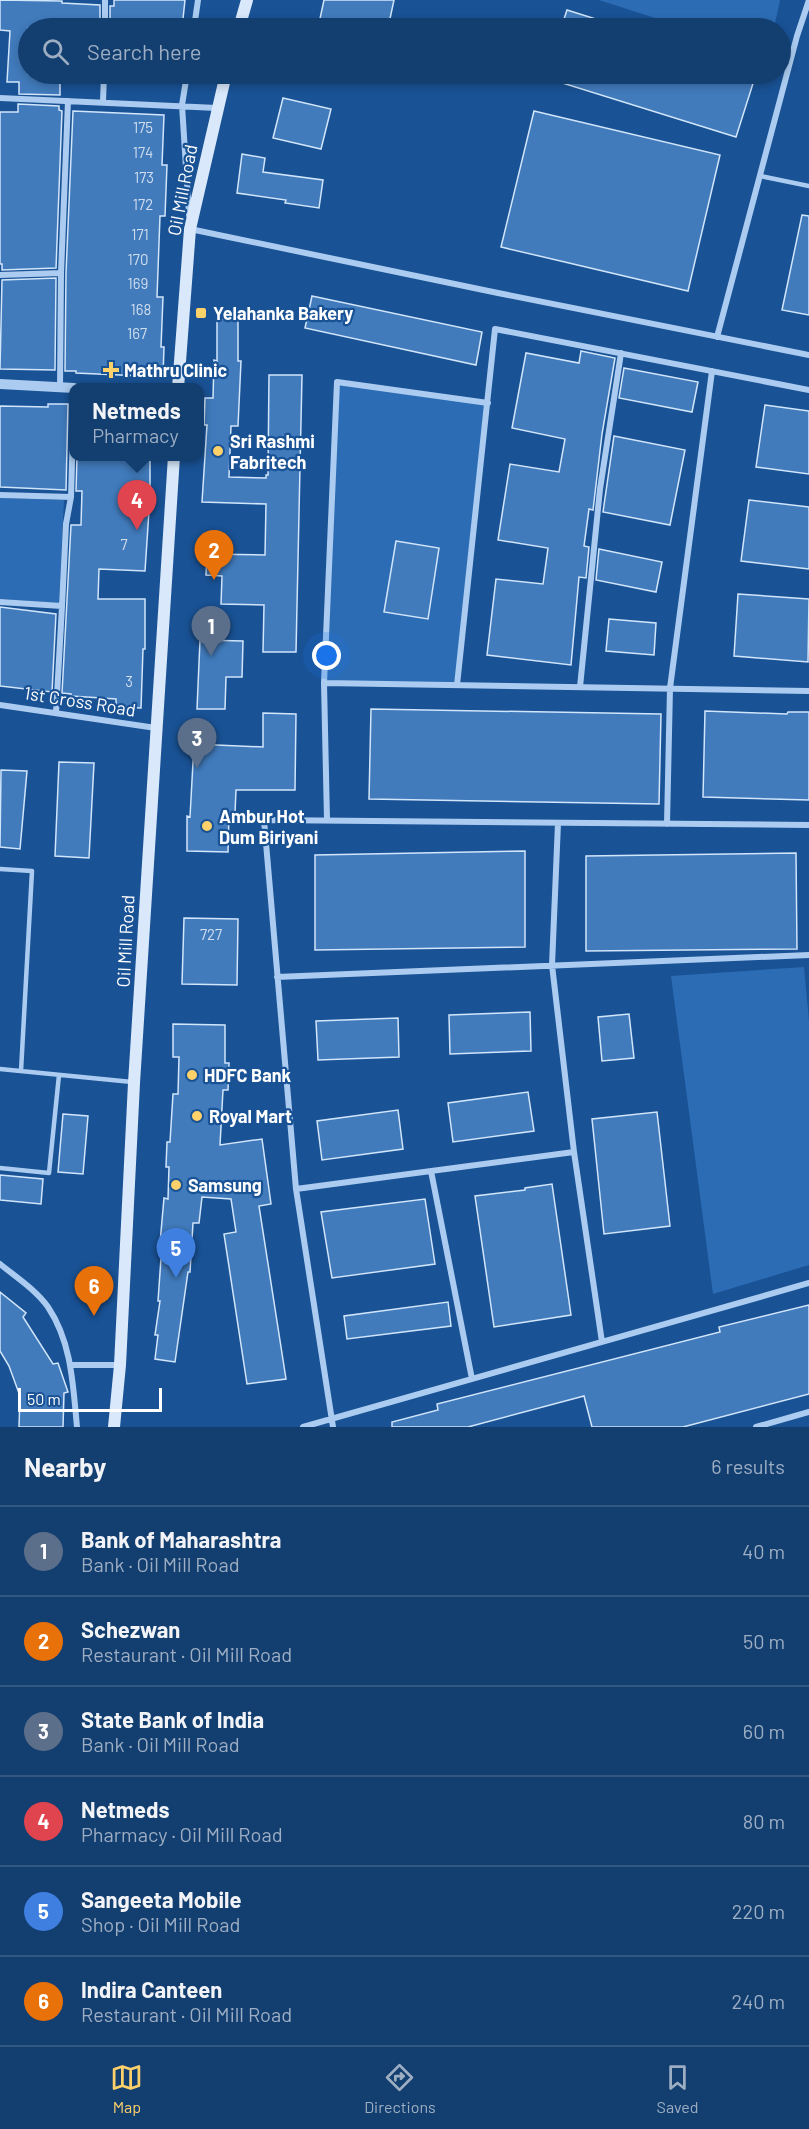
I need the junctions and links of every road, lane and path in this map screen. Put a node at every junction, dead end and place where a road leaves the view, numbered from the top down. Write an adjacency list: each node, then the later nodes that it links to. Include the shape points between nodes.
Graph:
1 (105, 0): 5 (street)
2 (198, 0): 6 (street)
3 (246, 0): 7 (main road)
4 (809, 0): 8 (street)
5 (105, 18)
6 (195, 18)
7 (242, 18)
8 (791, 59)
9 (104, 84): 15 (street)
10 (185, 84): 16 (street)
11 (223, 84): 17 (main road, Oil Mill Road)
12 (784, 84): 18 (street)
13 (0, 98): 14 (street)
14 (68, 101): 15 (street); 21 (street)
15 (103, 102): 16 (street)
16 (182, 105): 17 (street); 20 (street)
17 (217, 108): 20 (main road, Oil Mill Road)
18 (760, 176): 19 (lane); 23 (street)
19 (809, 186)
20 (190, 229): 23 (street); 27 (main road, Oil Mill Road)
21 (61, 273): 22 (street); 29 (street)
22 (0, 275)
23 (717, 337): 25 (street)
24 (621, 353): 26 (street); 32 (street, via 495,328); 41 (street, via 600,489)
25 (809, 356)
26 (712, 371): 31 (street); 42 (street)
27 (178, 383)
28 (0, 384): 29 (street)
29 (60, 387): 30 (street)
30 (69, 388)
31 (809, 390)
32 (488, 403): 39 (street, via 337,382); 40 (street)
33 (72, 461): 36 (street)
34 (174, 461): 46 (main road, Oil Mill Road)
35 (0, 495): 36 (street)
36 (71, 497): 38 (street)
37 (0, 602): 38 (street)
38 (62, 606): 45 (street)
39 (324, 683): 40 (street); 47 (street)
40 (457, 685): 41 (street)
41 (580, 687): 42 (street)
42 (670, 688): 43 (street); 49 (street)
43 (809, 691)
44 (0, 705): 45 (street, 1st Cross Road)
45 (56, 713): 46 (street, 1st Cross Road)
46 (156, 728): 58 (main road, Oil Mill Road)
47 (327, 820): 48 (street); 54 (street, via 264,820)
48 (558, 823): 49 (street); 53 (street)
49 (667, 824): 50 (street)
50 (809, 825)
51 (0, 869): 56 (lane, via 32,871)
52 (809, 955): 53 (street)
53 (552, 965): 54 (street); 59 (street)
54 (277, 977): 62 (street)
55 (0, 1069): 56 (lane)
56 (21, 1071): 57 (lane)
57 (59, 1075): 58 (lane); 60 (lane, via 49,1173)
58 (134, 1083): 67 (main road, Oil Mill Road)
59 (574, 1152): 61 (street); 65 (street)
60 (0, 1168)
61 (431, 1171): 62 (street); 68 (street)
62 (296, 1189): 70 (street)
63 (0, 1264): 66 (street, via 48,1307)
64 (809, 1283): 65 (street)
65 (602, 1342): 68 (street)
66 (71, 1365): 67 (street); 71 (street)
67 (120, 1365): 72 (main road, Oil Mill Road)
68 (472, 1379): 70 (street)
69 (809, 1412): 75 (street)
70 (332, 1419): 73 (street); 74 (street)
71 (77, 1427)
72 (114, 1427)
73 (303, 1427)
74 (333, 1427)
75 (756, 1427)

